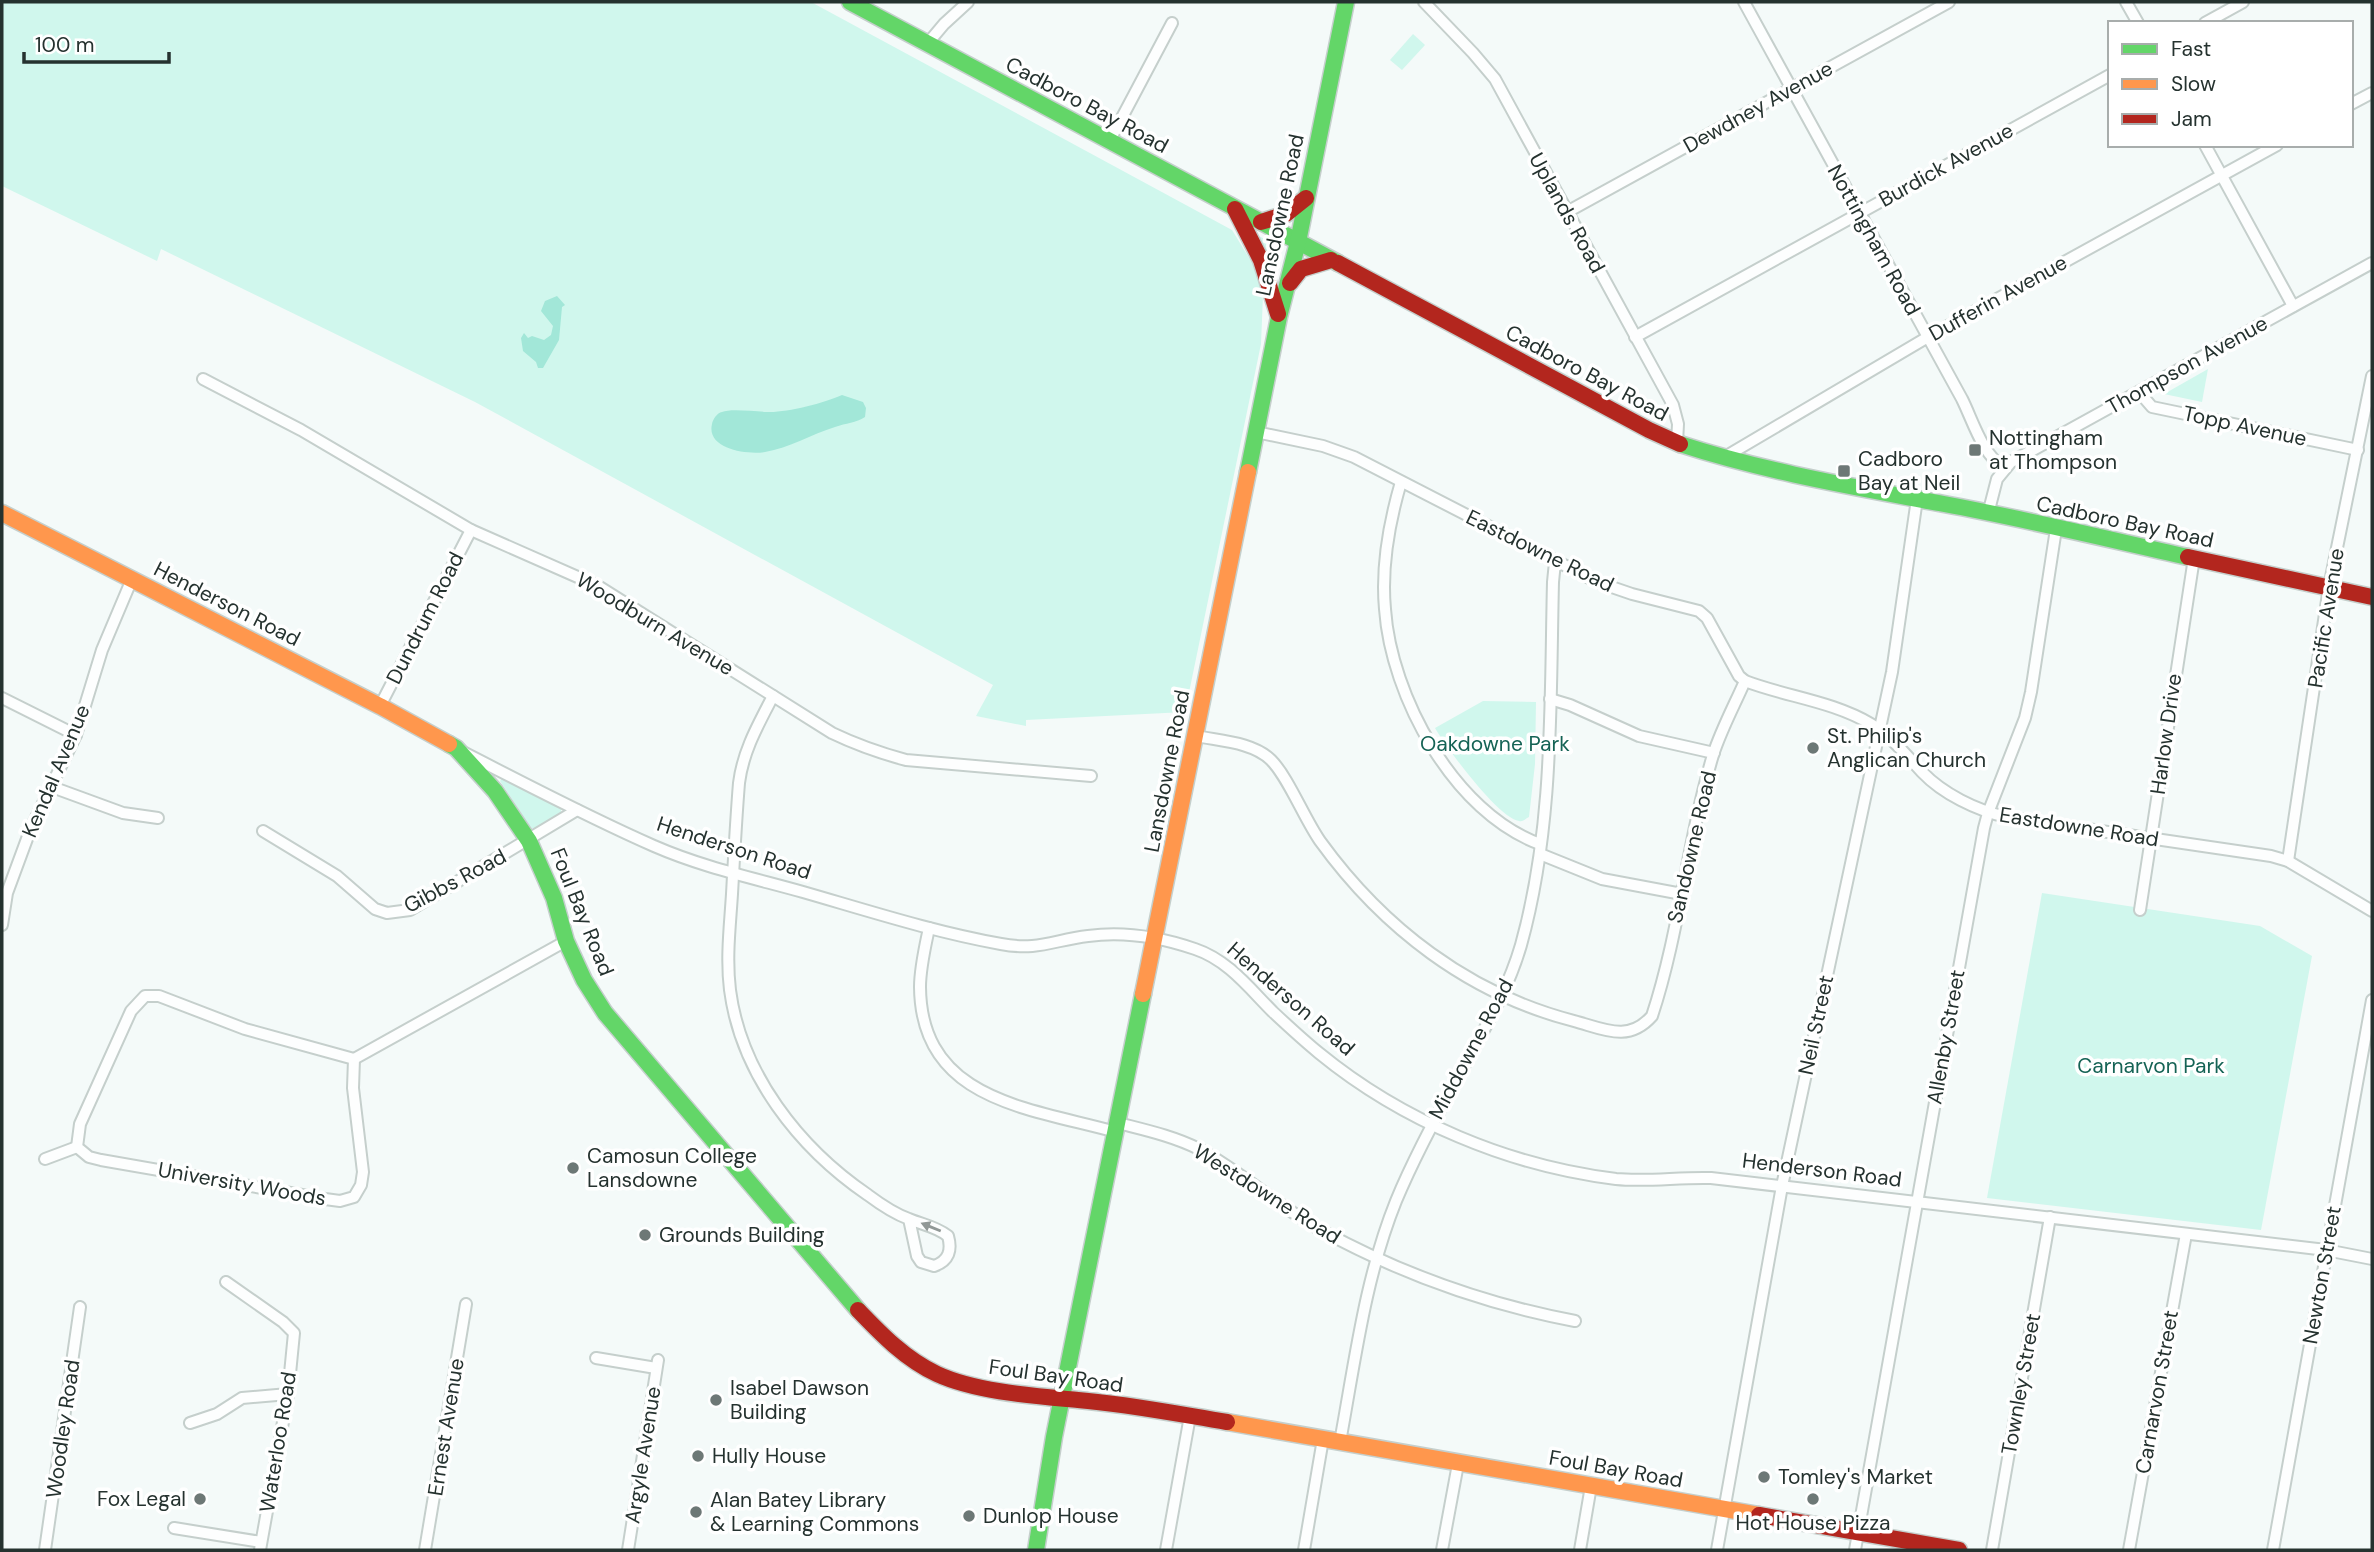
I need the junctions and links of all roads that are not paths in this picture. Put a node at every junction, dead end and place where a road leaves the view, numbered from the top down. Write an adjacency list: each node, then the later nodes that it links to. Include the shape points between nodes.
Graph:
1 (850, 2): 12 (main road, Cadboro Bay Road)
2 (968, 2): 12 (street)
3 (1346, 2): 21 (main road, Lansdowne Road)
4 (1424, 2): 23 (street, Uplands Road, via 1494,79)
5 (1744, 2): 14 (street, Nottingham Road)
6 (1949, 2): 14 (street, Dewdney Avenue)
7 (2126, 2): 9 (street)
8 (2243, 2): 10 (street)
9 (2137, 21)
10 (2208, 21)
11 (1172, 23): 17 (street)
12 (928, 43): 17 (main road, Cadboro Bay Road)
13 (2108, 76): 24 (street, Burdick Avenue)
14 (1791, 89): 23 (street, Dewdney Avenue); 24 (street, Nottingham Road)
15 (2372, 93): 16 (street)
16 (2353, 103)
17 (1109, 142): 22 (main road, Cadboro Bay Road)
18 (2206, 147): 20 (street)
19 (2274, 147): 20 (street, Dufferin Avenue)
20 (2223, 176): 30 (street); 33 (street, Dufferin Avenue)
21 (1307, 198): 25 (main road, via 1296,209); 26 (main road, Lansdowne Road)
22 (1233, 207): 25 (main road, Cadboro Bay Road); 31 (main road, via 1260,253)
23 (1567, 212): 32 (street, Uplands Road)
24 (1859, 213): 32 (street, Burdick Avenue); 33 (street, Nottingham Road)
25 (1261, 222): 26 (main road, Cadboro Bay Road)
26 (1298, 242): 27 (main road, Cadboro Bay Road); 29 (main road, Lansdowne Road)
27 (1331, 260): 29 (main road, via 1300,268); 38 (main road, Cadboro Bay Road)
28 (2372, 263): 30 (street, Thompson Avenue)
29 (1285, 295): 31 (main road, Lansdowne Road)
30 (2293, 306): 36 (street, Thompson Avenue)
31 (1279, 317): 37 (main road, Lansdowne Road)
32 (1635, 337): 38 (street, Uplands Road, via 1673,405)
33 (1928, 337): 40 (street, Dufferin Avenue); 41 (street, Nottingham Road, via 1987,450)
34 (2372, 376): 39 (street, Pacific Avenue)
35 (203, 379): 47 (street, Woodburn Avenue, via 301,430)
36 (2139, 392): 39 (street, Topp Avenue, via 2152,407); 41 (street, Thompson Avenue)
37 (1256, 432): 42 (street, Eastdowne Road, via 1335,449); 60 (main road, Lansdowne Road)
38 (1677, 443): 40 (main road, Cadboro Bay Road)
39 (2358, 450): 51 (street, Pacific Avenue)
40 (1723, 458): 43 (main road, Cadboro Bay Road)
41 (2004, 468): 45 (street)
42 (1401, 482): 49 (street, Eastdowne Road); 71 (street, via 1387,539 1384,579 1389,643 1399,676 1417,720 1458,782 1509,829)
43 (1917, 499): 45 (main road, Cadboro Bay Road); 58 (street, Neil Street)
44 (2, 513): 50 (main road, Henderson Road)
45 (1988, 514): 46 (main road, Cadboro Bay Road)
46 (2056, 529): 48 (main road, Cadboro Bay Road); 66 (street, Allenby Street, via 2025,718)
47 (471, 530): 54 (street, Woodburn Avenue, via 598,586); 57 (street, Dundrum Road)
48 (2194, 558): 51 (main road, Cadboro Bay Road); 69 (street, Harlow Drive)
49 (1555, 562): 53 (street, Eastdowne Road, via 1616,589 1699,611); 56 (street, Middowne Road)
50 (132, 579): 57 (main road, Henderson Road); 59 (street, Kendal Avenue, via 102,650)
51 (2329, 587): 52 (main road, Cadboro Bay Road); 72 (street, Pacific Avenue)
52 (2372, 597)
53 (1745, 681): 58 (street, Eastdowne Road, via 1845,711); 62 (street, Sandowne Road)
54 (773, 696): 63 (street, Woodburn Avenue, via 832,733 878,753 934,763); 73 (street, via 742,762)
55 (2, 698): 59 (street)
56 (1550, 699): 62 (street, via 1639,736); 71 (street, Middowne Road)
57 (380, 706): 61 (main road, Henderson Road)
58 (1881, 730): 66 (street, Eastdowne Road, via 1924,774); 88 (street, Neil Street)
59 (76, 736): 64 (street, Kendal Avenue)
60 (1196, 736): 79 (main road, Lansdowne Road); 81 (street, via 1257,750 1268,757 1331,856 1385,917 1429,954)
61 (456, 748): 65 (street, Henderson Road); 70 (main road, Foul Bay Road, via 495,791)
62 (1714, 753): 74 (street, Sandowne Road)
63 (1091, 776)
64 (51, 787): 67 (street, via 123,813); 77 (street, Kendal Avenue, via 7,893)
65 (577, 810): 70 (street, Gibbs Road); 73 (street, Henderson Road, via 657,847)
66 (1988, 813): 69 (street, Eastdowne Road); 89 (street, Allenby Street)
67 (158, 818)
68 (264, 831): 70 (street, Gibbs Road, via 309,856 375,909 387,913 410,910)
69 (2151, 839): 72 (street, Eastdowne Road); 75 (street, Harlow Drive)
70 (529, 841): 80 (main road, Foul Bay Road)
71 (1540, 849): 74 (street, via 1602,879); 81 (street, Middowne Road, via 1521,946)
72 (2288, 861): 76 (street, Eastdowne Road)
73 (733, 873): 78 (street, Henderson Road); 91 (street, via 728,971 734,1014 749,1057 790,1124 810,1145 868,1195)
74 (1682, 894): 81 (street, Sandowne Road, via 1652,1016 1643,1026 1625,1033 1613,1031 1535,1010)
75 (2140, 910)
76 (2372, 911)
77 (2, 925)
78 (929, 928): 79 (street, Henderson Road, via 1023,947 1108,933); 85 (street, Westdowne Road, via 920,985 922,1013 947,1066 979,1092 1001,1101)
79 (1156, 938): 84 (street, Henderson Road, via 1198,950 1235,972 1339,1069); 85 (main road, Lansdowne Road)
80 (566, 940): 83 (street); 102 (main road, Foul Bay Road, via 605,1013 884,1336 912,1360 962,1383)
81 (1503, 996): 84 (street, Middowne Road)
82 (2372, 1000): 93 (street, Newton Street)
83 (354, 1059): 86 (street, via 244,1029 159,996 145,996 131,1011 80,1124); 86 (street, University Woods, via 363,1172 354,1197 325,1199 101,1160)
84 (1431, 1125): 88 (street, Henderson Road, via 1519,1158 1589,1175 1711,1178); 94 (street, Middowne Road)
85 (1117, 1127): 94 (street, Westdowne Road, via 1161,1134 1198,1148 1282,1206); 102 (main road, Lansdowne Road)
86 (77, 1147): 87 (street)
87 (45, 1158)
88 (1782, 1186): 89 (street, Henderson Road); 109 (street, Neil Street)
89 (1916, 1202): 90 (street, Henderson Road); 111 (street, Allenby Street)
90 (2050, 1217): 92 (street, Henderson Road); 124 (street, Townley Street)
91 (909, 1219): 91 (street, one-way to 91, via 921,1262 934,1266 944,1261 950,1252 948,1236)
92 (2186, 1234): 93 (street, Henderson Road); 125 (street, Carnarvon Street)
93 (2326, 1250): 95 (street, Henderson Road); 126 (street, Newton Street)
94 (1376, 1258): 99 (street, Westdowne Road, via 1479,1298); 106 (street, Middowne Road)
95 (2372, 1259)
96 (226, 1282): 101 (street, Waterloo Road, via 294,1333)
97 (466, 1304): 114 (street, Ernest Avenue)
98 (80, 1307): 113 (street, Woodley Road)
99 (1574, 1321)
100 (596, 1358): 115 (street, Argyle Avenue, via 657,1364)
101 (288, 1394): 104 (street, via 242,1398 217,1414); 112 (street, Waterloo Road)
102 (1062, 1399): 103 (main road, Foul Bay Road); 116 (main road, Lansdowne Road)
103 (1190, 1416): 105 (main road, Foul Bay Road); 117 (street)
104 (190, 1423)
105 (1323, 1439): 106 (main road, Foul Bay Road); 118 (street)
106 (1340, 1442): 107 (main road, Foul Bay Road)
107 (1458, 1464): 108 (main road, Foul Bay Road); 119 (street)
108 (1591, 1486): 109 (main road, Foul Bay Road); 120 (street)
109 (1724, 1509): 111 (main road, Foul Bay Road); 121 (street, Neil Street)
110 (174, 1528): 112 (street)
111 (1858, 1532): 122 (street, Allenby Street); 123 (main road, Foul Bay Road)
112 (261, 1546)
113 (45, 1550)
114 (425, 1550)
115 (628, 1550)
116 (1036, 1550)
117 (1166, 1550)
118 (1304, 1550)
119 (1442, 1550)
120 (1580, 1550)
121 (1717, 1550)
122 (1855, 1550)
123 (1959, 1550)
124 (1993, 1550)
125 (2129, 1550)
126 (2273, 1550)

